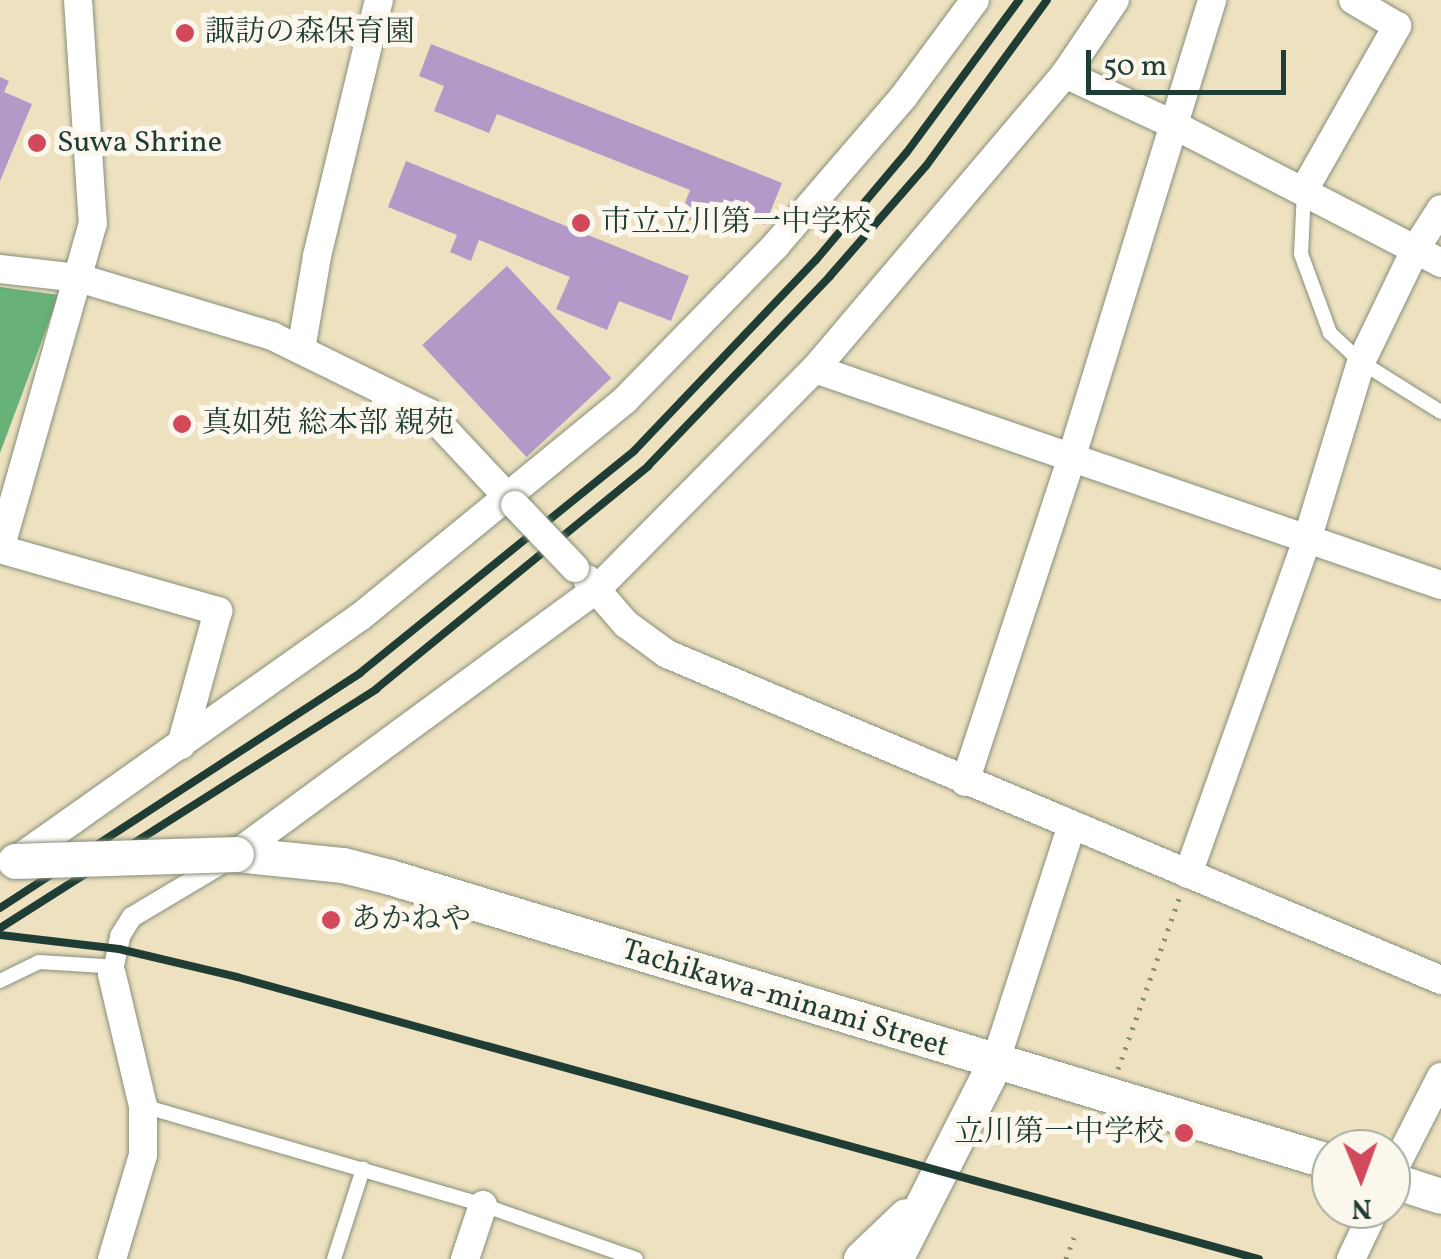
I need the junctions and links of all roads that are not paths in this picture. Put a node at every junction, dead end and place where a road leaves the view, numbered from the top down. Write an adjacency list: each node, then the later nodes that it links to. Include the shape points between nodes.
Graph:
1 (78, 0): 14 (street, via 93,224)
2 (379, 0): 15 (street)
3 (975, 0): 20 (street, via 904,96 776,244 625,400)
4 (1115, 0): 7 (street)
5 (1212, 0): 8 (street)
6 (1353, 0): 9 (street, via 1397,26)
7 (1065, 74): 8 (street); 17 (street)
8 (1172, 124): 9 (street); 19 (street)
9 (1304, 190): 11 (street); 16 (lane, via 1300,254 1330,334)
10 (1441, 209): 11 (street)
11 (1416, 248): 12 (street); 16 (street)
12 (1441, 262)
13 (0, 269): 14 (street)
14 (79, 278): 15 (street); 24 (street, via 0,549 218,611)
15 (300, 350): 20 (street, via 429,413)
16 (1361, 362): 18 (lane); 21 (street)
17 (815, 369): 19 (street); 23 (street)
18 (1441, 412)
19 (1072, 459): 21 (street); 25 (street)
20 (511, 500): 23 (street, bridge); 24 (street)
21 (1306, 540): 22 (street); 29 (street)
22 (1441, 585)
23 (597, 590): 25 (street, via 626,624 667,654); 27 (street)
24 (181, 745): 28 (street)
25 (965, 782): 26 (street)
26 (1071, 828): 29 (street); 33 (street)
27 (236, 854): 28 (street, Tachikawa-minami Street, bridge); 30 (street, via 132,917 120,936); 33 (street, Tachikawa-minami Street, via 326,862 390,878)
28 (8, 862)
29 (1188, 874): 31 (street)
30 (112, 975): 32 (lane, via 104,966 40,962); 35 (street)
31 (1441, 980)
32 (0, 981)
33 (995, 1063): 37 (street, Tachikawa-minami Street); 40 (street)
34 (1441, 1077): 36 (street)
35 (143, 1106): 38 (lane); 44 (street, via 142,1154)
36 (1411, 1137)
37 (1311, 1156)
38 (363, 1169): 42 (lane); 45 (lane)
39 (1411, 1185): 41 (street)
40 (928, 1194): 48 (street); 49 (street)
41 (1441, 1196)
42 (483, 1205): 46 (street); 47 (lane)
43 (1365, 1229): 50 (street)
44 (112, 1259)
45 (334, 1259)
46 (465, 1259)
47 (636, 1259)
48 (861, 1259)
49 (895, 1259)
50 (1351, 1259)

